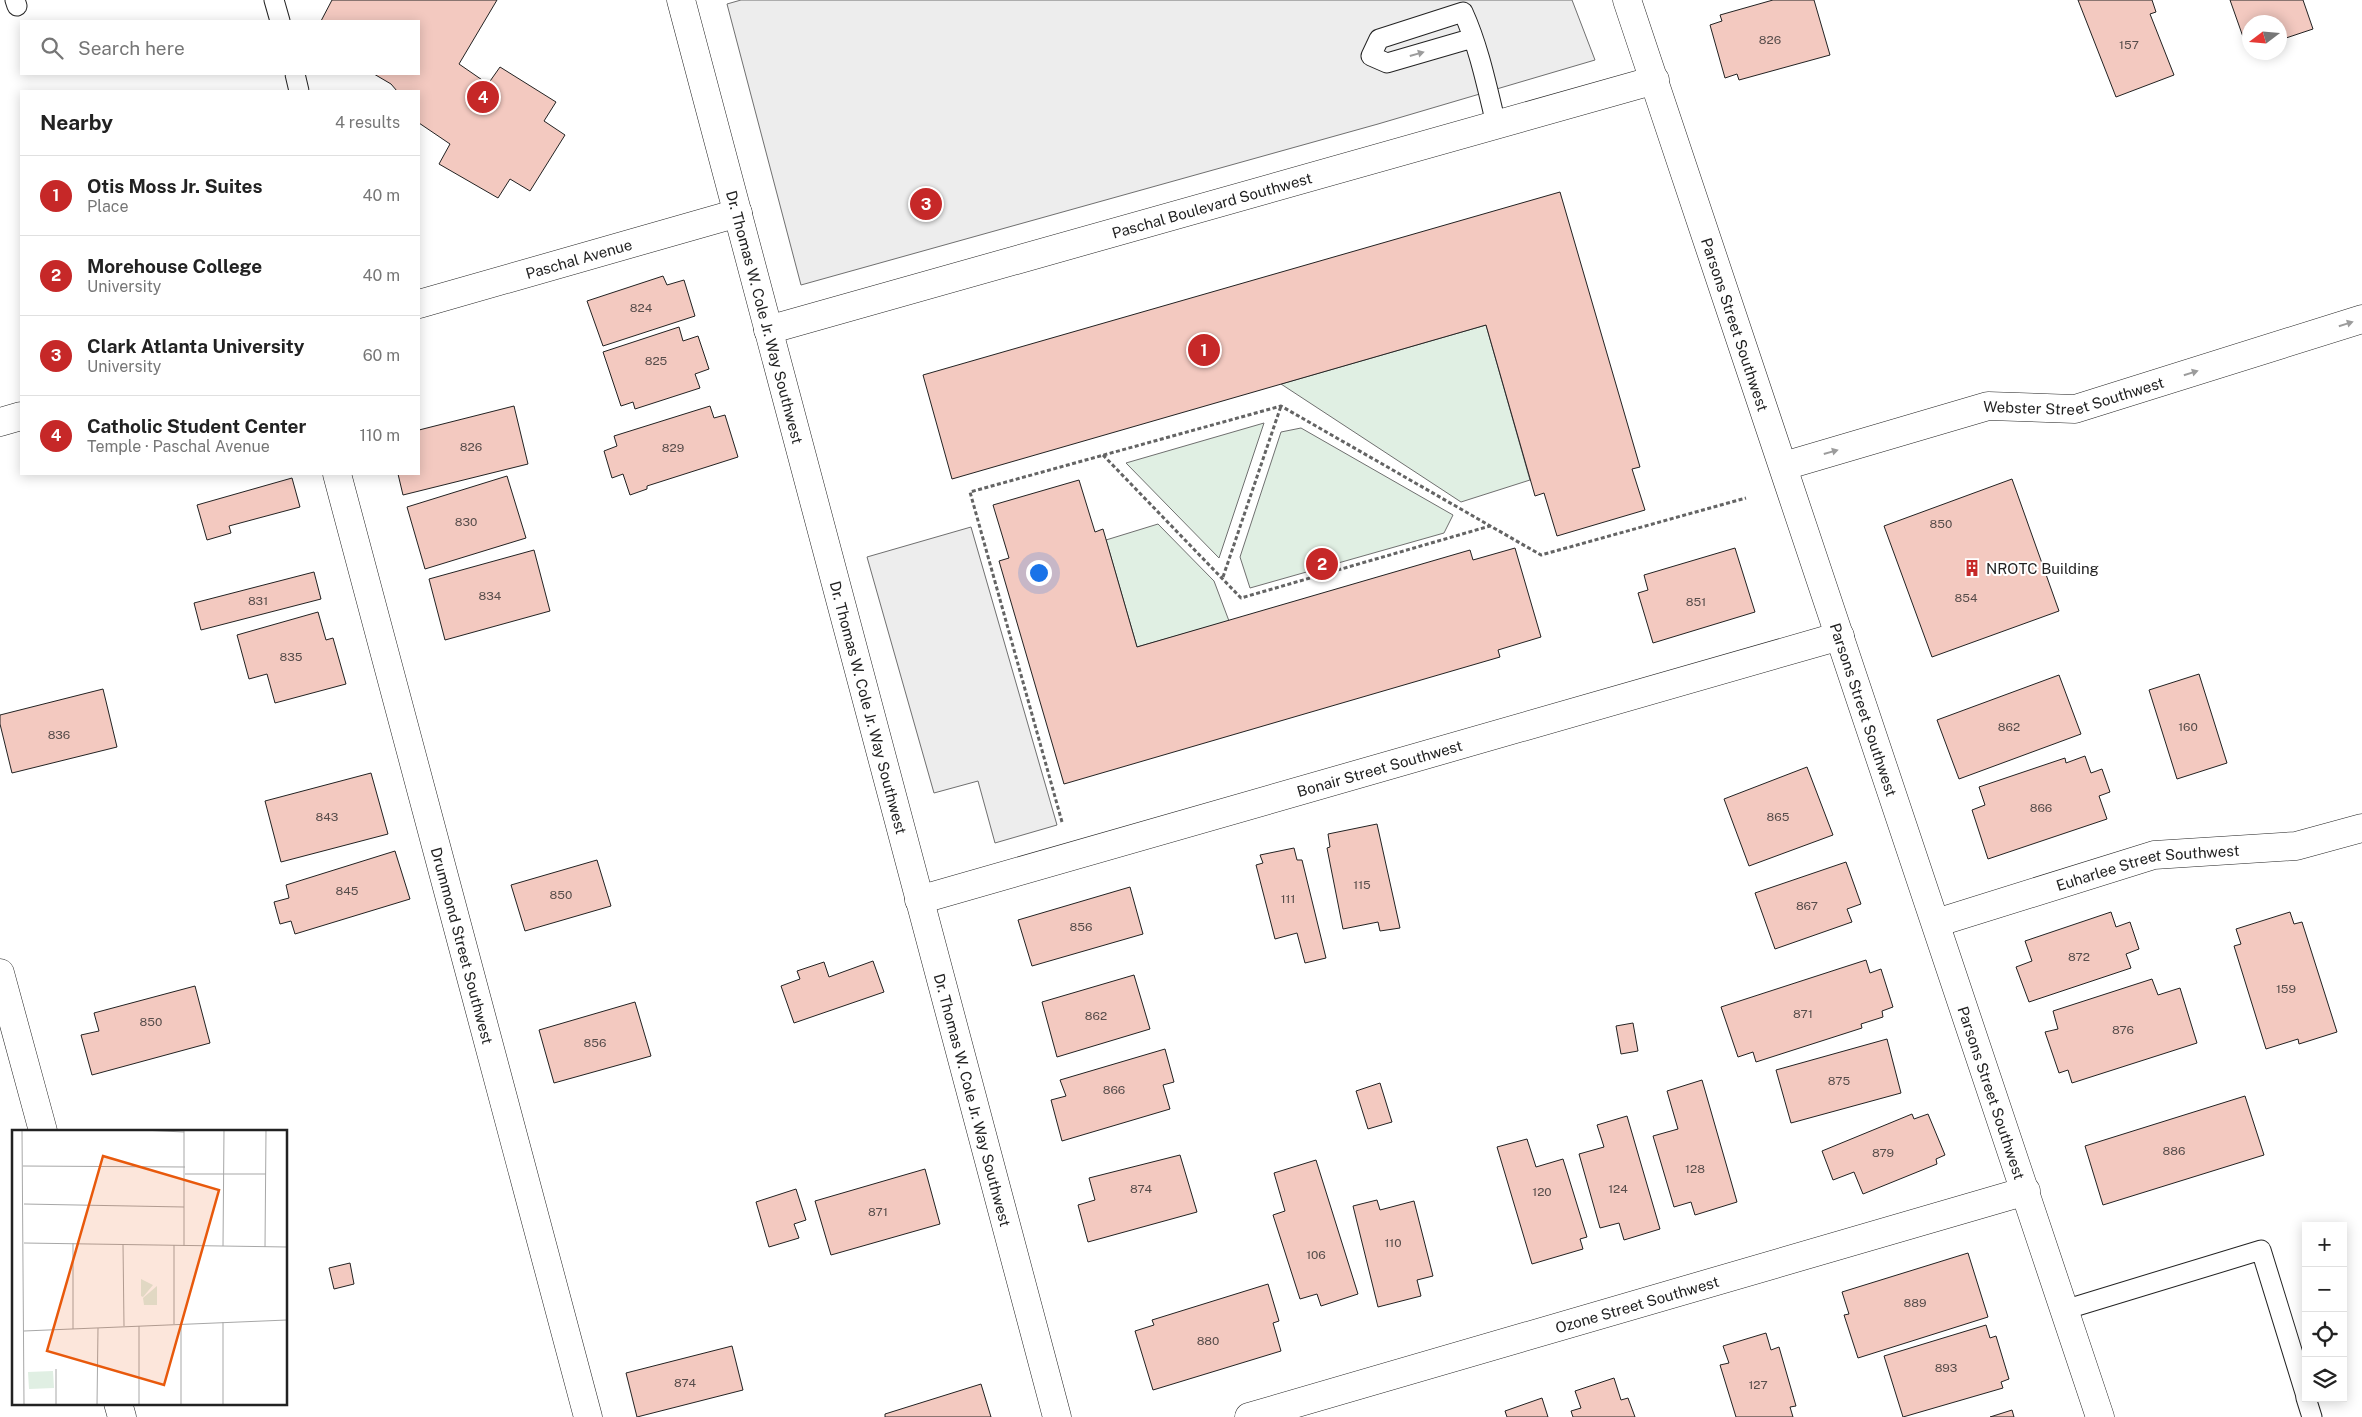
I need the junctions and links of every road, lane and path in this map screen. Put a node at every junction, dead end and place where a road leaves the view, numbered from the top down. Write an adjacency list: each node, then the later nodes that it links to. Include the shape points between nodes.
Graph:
1 (274, 0): 4 (lane)
2 (681, 0): 10 (street, Dr. Thomas W. Cole Jr. Way Southwest)
3 (1628, 0): 7 (street, Parsons Street Southwest)
4 (280, 20)
5 (1473, 38): 5 (lane, one-way to 5, via 1463,12 1379,39 1371,56 1387,63); 9 (lane)
6 (294, 75): 8 (lane)
7 (1654, 80): 9 (street, Paschal Boulevard Southwest); 18 (street, Parsons Street Southwest)
8 (300, 90)
9 (1496, 124): 13 (street, Paschal Boulevard Southwest)
10 (738, 213): 11 (street, Paschal Avenue); 13 (street, Dr. Thomas W. Cole Jr. Way Southwest)
11 (420, 304)
12 (2362, 319): 18 (street, Webster Street Southwest, one-way to 12, via 1988,406 2076,409)
13 (768, 330): 26 (street, Dr. Thomas W. Cole Jr. Way Southwest)
14 (1281, 406): 17 (path); 21 (path); 22 (path)
15 (20, 416): 16 (street)
16 (0, 422)
17 (1103, 455): 22 (path); 25 (path, via 970,492)
18 (1784, 466): 23 (street, Parsons Street Southwest)
19 (336, 475): 36 (street, Drummond Street Southwest)
20 (1746, 498): 21 (path, via 1541,555)
21 (1490, 526): 22 (path, via 1241,598)
22 (1223, 578)
23 (1840, 636): 26 (street, Bonair Street Southwest); 27 (street, Parsons Street Southwest)
24 (2362, 828): 27 (street, Euharlee Street Southwest, via 2296,846 2154,855)
25 (1065, 832)
26 (919, 900): 37 (street, Dr. Thomas W. Cole Jr. Way Southwest)
27 (1936, 923): 30 (street, Parsons Street Southwest)
28 (0, 973): 29 (street)
29 (43, 1130)
30 (2026, 1191): 31 (street, Parsons Street Southwest); 38 (street, Ozone Street Southwest)
31 (2064, 1310): 32 (lane, via 2261,1250); 39 (street, Parsons Street Southwest)
32 (2302, 1384)
33 (2308, 1402): 40 (lane)
34 (118, 1404): 35 (street)
35 (122, 1417)
36 (588, 1417)
37 (1057, 1417)
38 (1248, 1417)
39 (2100, 1417)
40 (2312, 1417)

